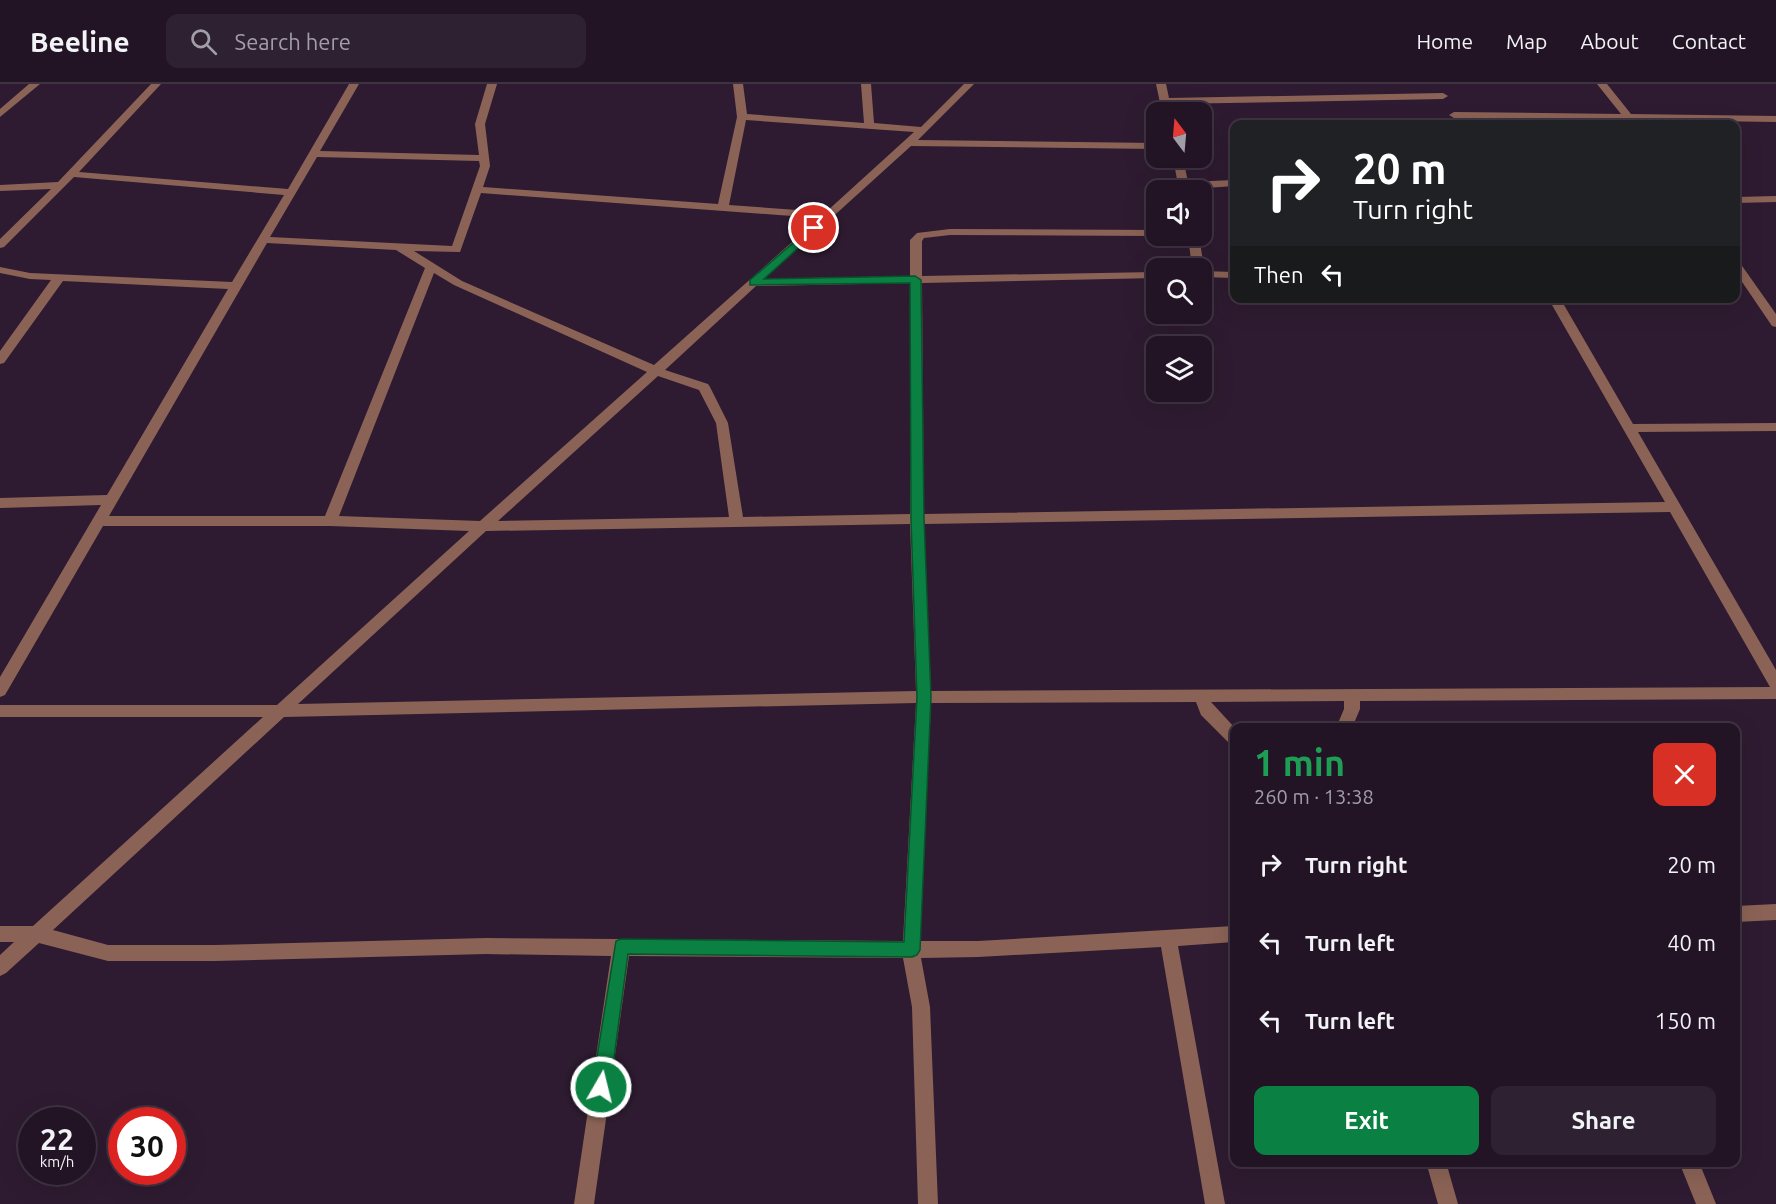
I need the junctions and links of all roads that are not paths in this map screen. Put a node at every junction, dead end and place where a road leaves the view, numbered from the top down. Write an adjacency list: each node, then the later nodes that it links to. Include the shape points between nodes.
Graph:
1 (35, 84): 13 (street)
2 (156, 84): 25 (street)
3 (354, 84): 23 (street)
4 (492, 84): 24 (street, via 480,124)
5 (738, 84): 14 (street)
6 (866, 84): 19 (street)
7 (969, 84): 20 (street)
8 (1161, 84): 12 (street)
9 (1436, 84): 11 (street)
10 (1602, 84): 17 (street)
11 (1443, 96): 12 (street); 16 (street)
12 (1164, 101)
13 (0, 114)
14 (742, 117): 19 (street); 34 (street)
15 (1776, 119): 18 (street)
16 (1456, 120)
17 (1631, 120)
18 (1728, 120)
19 (869, 126): 20 (street)
20 (923, 130): 21 (street)
21 (909, 143): 22 (street); 35 (street)
22 (1146, 146)
23 (313, 154): 24 (street); 31 (street)
24 (484, 158): 30 (street)
25 (71, 174): 27 (street); 31 (street)
26 (1230, 183): 28 (street)
27 (61, 185): 29 (street); 38 (street)
28 (1212, 185)
29 (0, 188)
30 (477, 190): 34 (street); 39 (street, via 456,250)
31 (291, 192): 37 (street)
32 (1740, 200): 33 (street)
33 (1776, 200)
34 (723, 208): 35 (street)
35 (829, 214): 48 (street)
36 (1146, 233): 47 (street, via 921,235 916,240)
37 (264, 240): 39 (street); 49 (street)
38 (0, 245)
39 (399, 247): 40 (street)
40 (431, 267): 55 (street, via 458,283); 63 (street)
41 (0, 270): 46 (street)
42 (1740, 271): 50 (street)
43 (1212, 274): 45 (street)
44 (1146, 275): 47 (street)
45 (1230, 275)
46 (59, 278): 49 (street); 54 (street)
47 (915, 280): 48 (street); 61 (street)
48 (754, 283): 55 (street)
49 (237, 286): 58 (street)
50 (1760, 300): 51 (street); 53 (street)
51 (1776, 300)
52 (1557, 303): 56 (street)
53 (1776, 323)
54 (0, 360)
55 (656, 371): 64 (street, via 704,387 722,423); 65 (street)
56 (1630, 428): 57 (street); 60 (street)
57 (1776, 428)
58 (113, 500): 59 (street); 62 (street)
59 (0, 503)
60 (1674, 507): 61 (street); 66 (street)
61 (917, 519): 64 (street); 71 (street)
62 (100, 521): 63 (street); 67 (street)
63 (330, 521): 65 (street)
64 (737, 522): 65 (street)
65 (483, 526): 73 (street)
66 (1776, 684)
67 (0, 691)
68 (1776, 693): 70 (street)
69 (1200, 695): 70 (street); 71 (street); 75 (street, via 1207,710)
70 (1352, 695): 74 (street)
71 (924, 697): 73 (street); 83 (street)
72 (0, 711): 73 (street)
73 (282, 711): 79 (street)
74 (1346, 723)
75 (1230, 733)
76 (1776, 912): 77 (street)
77 (1740, 914)
78 (0, 934): 79 (street)
79 (36, 934): 82 (street, via 108,953); 84 (street)
80 (1230, 934): 81 (street)
81 (1168, 938): 83 (street); 89 (street)
82 (621, 946): 83 (street); 87 (street)
83 (912, 950): 88 (street, via 921,1007)
84 (0, 967)
85 (1437, 1167): 90 (street)
86 (1691, 1167): 91 (street)
87 (584, 1204)
88 (928, 1204)
89 (1215, 1204)
90 (1448, 1204)
91 (1706, 1204)

